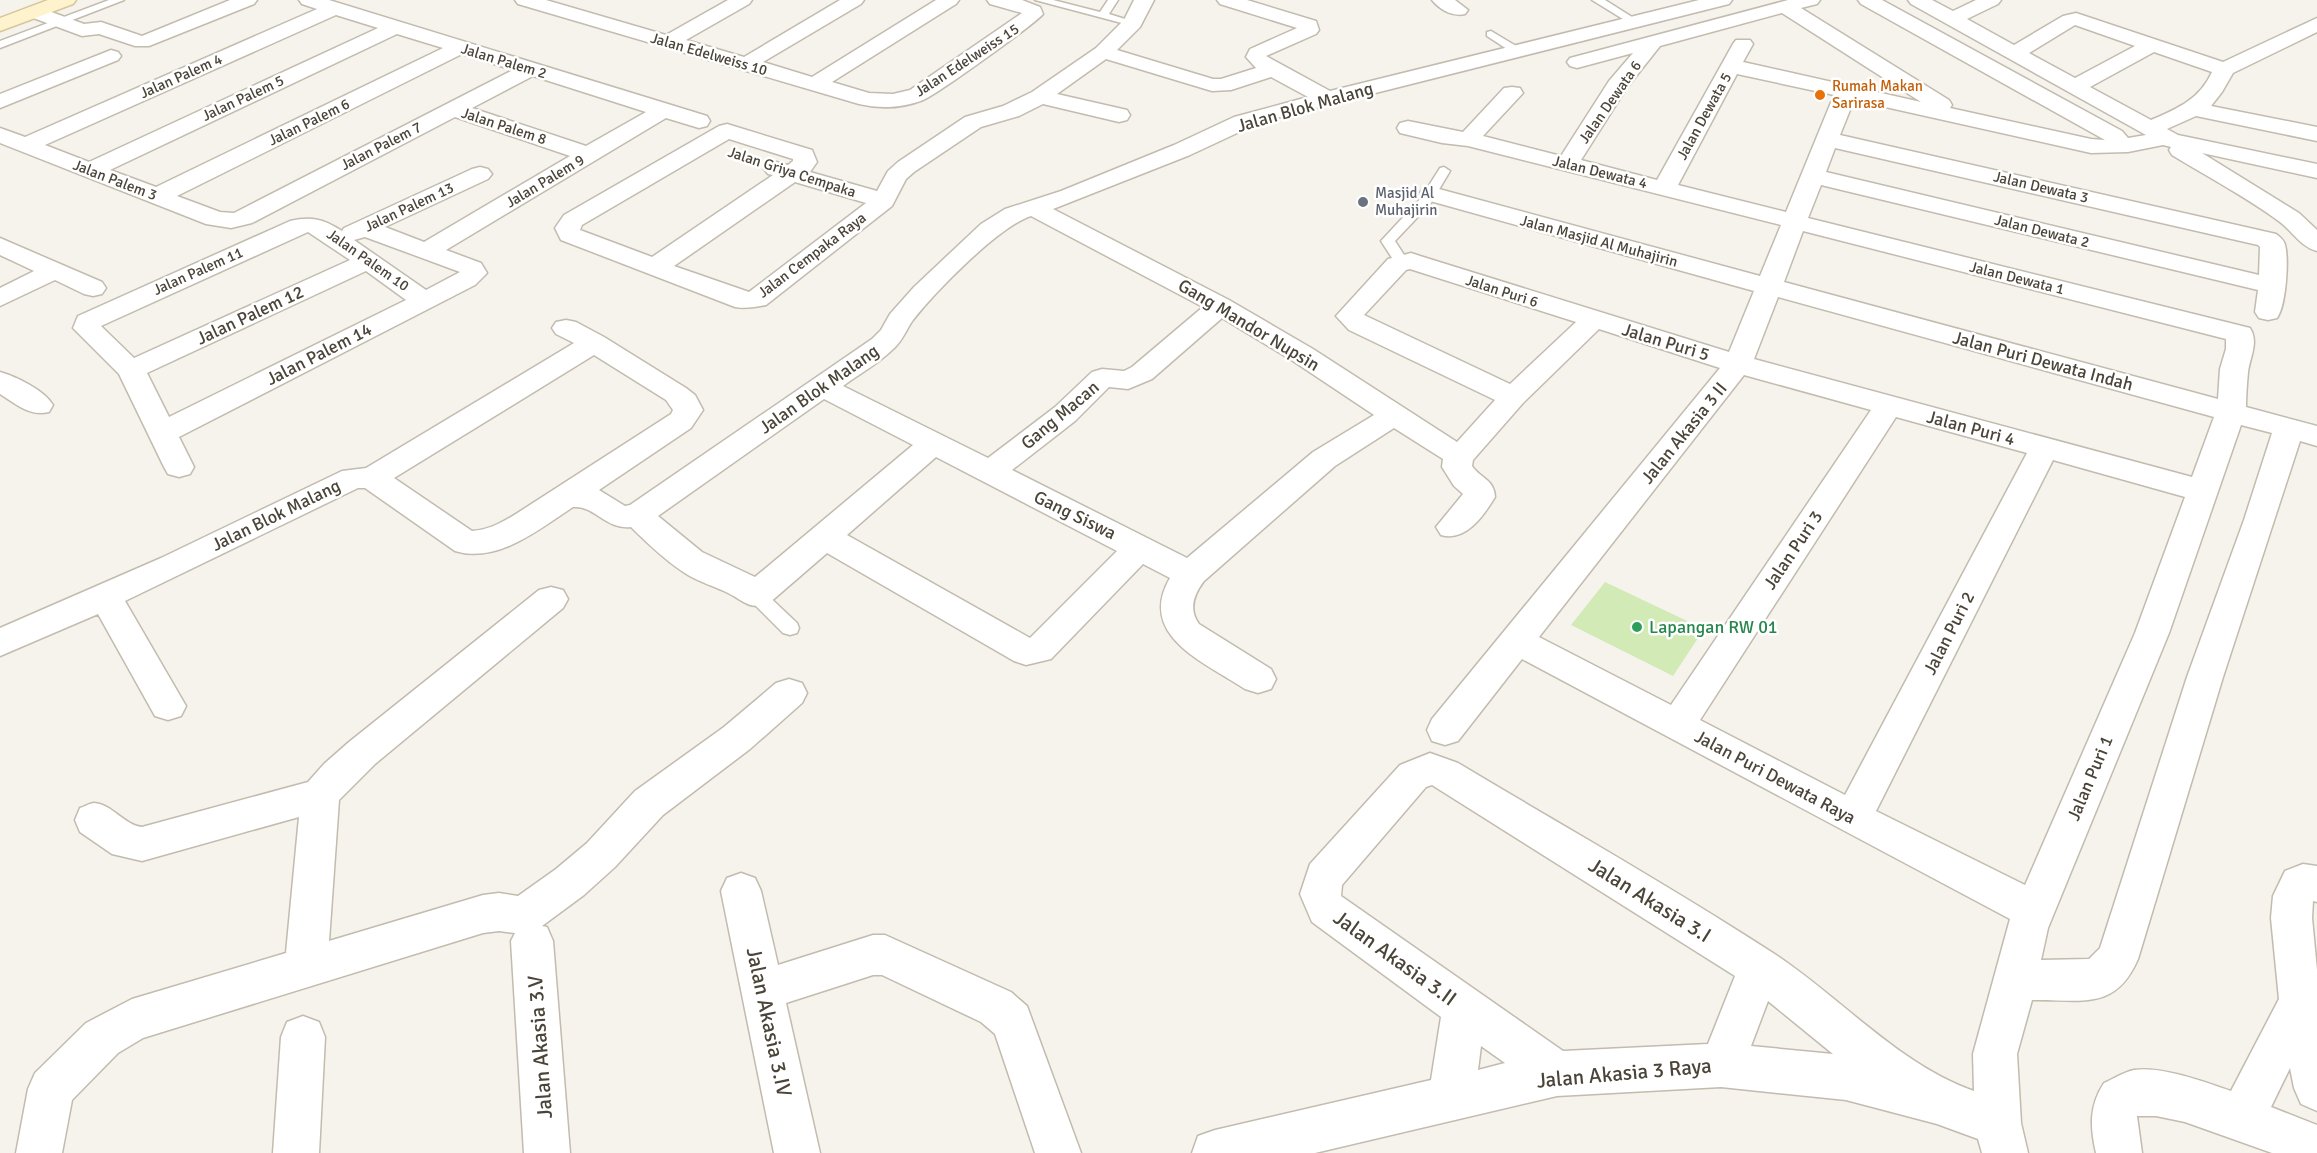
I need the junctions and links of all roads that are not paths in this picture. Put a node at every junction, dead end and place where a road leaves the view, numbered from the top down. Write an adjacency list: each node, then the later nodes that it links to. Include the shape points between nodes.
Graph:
1 (66, 0): 24 (main road)
2 (119, 0): 28 (lane)
3 (247, 0): 38 (street)
4 (309, 0): 23 (street, Jalan Palem 2)
5 (525, 0): 25 (street, Jalan Edelweiss 10)
6 (600, 0): 25 (street)
7 (715, 0): 37 (street)
8 (742, 0): 37 (street)
9 (854, 0): 50 (street)
10 (949, 0): 56 (street)
11 (997, 0): 21 (street)
12 (1113, 0): 26 (lane)
13 (1144, 0): 30 (street, Jalan Cempaka Raya)
14 (1227, 0): 53 (street, via 1309,25 1309,30 1302,34 1257,53 1260,62)
15 (1597, 0): 29 (lane)
16 (1810, 0): 22 (street)
17 (1868, 0): 75 (street, via 2115,136)
18 (1918, 0): 27 (street)
19 (1991, 0): 27 (street)
20 (1706, 2): 29 (street, Jalan Blok Malang)
21 (1036, 6): 26 (lane); 63 (street, Jalan Edelweiss 15, via 1031,17 918,95)
22 (1785, 7): 33 (street); 69 (street)
23 (335, 8): 34 (street, Jalan Palem 2); 76 (street, Jalan Palem 4)
24 (35, 12): 28 (street); 32 (main road)
25 (572, 14): 37 (street, Jalan Edelweiss 10)
26 (1103, 15): 30 (lane)
27 (1952, 19): 48 (street)
28 (61, 22): 35 (street); 42 (lane)
29 (1635, 22): 40 (street, Jalan Blok Malang)
30 (1134, 23): 47 (street, Jalan Cempaka Raya)
31 (2317, 24): 54 (street)
32 (0, 25)
33 (1715, 26): 39 (street); 41 (street)
34 (396, 27): 44 (street, Jalan Palem 2); 80 (street, Jalan Palem 5)
35 (82, 30): 38 (street, via 101,28); 46 (street, via 79,38)
36 (1491, 34): 45 (lane)
37 (659, 39): 50 (street, Jalan Edelweiss 10)
38 (142, 40): 46 (street)
39 (1653, 42): 49 (street); 57 (street, Jalan Dewata 6)
40 (1547, 44): 45 (street, Jalan Blok Malang); 49 (street)
41 (1743, 44): 51 (street, Jalan Dewata 5); 55 (street)
42 (0, 45)
43 (2152, 45): 48 (street, via 2070,20); 54 (street); 58 (street)
44 (461, 47): 52 (street, Jalan Palem 2); 88 (street, Jalan Palem 6)
45 (1517, 51): 62 (street, Jalan Blok Malang)
46 (110, 52): 64 (street)
47 (1103, 52): 53 (street, via 1212,85); 61 (street, Jalan Cempaka Raya)
48 (2014, 54): 58 (street)
49 (1577, 62): 57 (street)
50 (746, 64): 56 (street, Jalan Edelweiss 10)
51 (1731, 66): 55 (street); 86 (street, Jalan Dewata 5)
52 (531, 69): 66 (street, Jalan Palem 7); 67 (street, Jalan Palem 2)
53 (1274, 69): 62 (street)
54 (2224, 69): 65 (street, via 2210,96)
55 (1805, 83): 59 (street)
56 (815, 84): 63 (street, Jalan Edelweiss 10, via 867,99)
57 (1617, 86): 79 (street, Jalan Dewata 6)
58 (2074, 87): 75 (street)
59 (1846, 92): 69 (street); 74 (street, Jalan Akasia 3 II)
60 (1512, 93): 73 (street)
61 (1040, 97): 68 (street); 89 (street, Jalan Cempaka Raya, via 973,123 906,167 890,186)
62 (1328, 99): 90 (street, Jalan Blok Malang, via 1242,122 1069,196)
63 (894, 100)
64 (0, 102)
65 (2195, 109): 71 (street); 75 (street)
66 (446, 113): 78 (street, Jalan Palem 8); 91 (street, Jalan Palem 7, via 243,218)
67 (680, 115): 78 (street, Jalan Palem 9); 98 (street, Jalan Palem 9)
68 (1119, 115)
69 (1960, 117): 75 (street, via 2104,148)
70 (1408, 128): 73 (street, Jalan Dewata 4)
71 (2317, 134)
72 (0, 135): 76 (street, Jalan Palem 3)
73 (1468, 139): 79 (street, Jalan Dewata 4)
74 (1827, 139): 85 (street, Jalan Akasia 3 II); 104 (street, Jalan Dewata 3, via 2254,236 2272,243)
75 (2151, 139): 82 (street); 96 (street, via 2186,154 2257,196 2290,218)
76 (26, 145): 80 (street, Jalan Palem 3)
77 (701, 145): 84 (street, Jalan Griya Cempaka); 101 (street, Jalan Cempaka Raya, via 573,220 567,228 570,235)
78 (581, 159): 98 (street, Jalan Palem 9)
79 (1568, 164): 86 (street, Jalan Dewata 4)
80 (90, 170): 88 (street, Jalan Palem 3)
81 (1444, 171): 87 (lane)
82 (2317, 171)
83 (480, 174): 94 (street, Jalan Palem 13)
84 (792, 174): 89 (street, Jalan Griya Cempaka); 101 (street)
85 (1812, 176): 92 (street, Jalan Akasia 3 II); 104 (street, Jalan Dewata 2)
86 (1664, 188): 92 (street, Jalan Dewata 4)
87 (1431, 194): 100 (lane, via 1388,241); 105 (street, Jalan Masjid Al Muhajirin)
88 (157, 196): 91 (street, Jalan Palem 3, via 215,219)
89 (884, 201): 101 (street, Jalan Cempaka Raya, via 757,299 744,300)
90 (1031, 207): 109 (street, Gang Mandor Nupsin); 117 (street, Jalan Blok Malang, via 990,229 909,308 882,345)
91 (231, 220)
92 (1794, 222): 105 (street, Jalan Akasia 3 II); 122 (street, Jalan Dewata 1, via 2240,334 2234,369)
93 (309, 224): 95 (street, Jalan Palem 10, via 319,226); 115 (street, Jalan Palem 11, via 88,322 87,328)
94 (364, 228): 95 (street, Jalan Palem 13); 98 (street, Jalan Palem 10)
95 (338, 240): 99 (street, Jalan Palem 10)
96 (2317, 243)
97 (0, 246): 102 (street)
98 (434, 254): 103 (street, Jalan Palem 10, via 472,268)
99 (368, 261): 108 (street, Jalan Palem 10); 115 (street, Jalan Palem 12)
100 (1406, 261): 111 (street, Jalan Puri 6); 118 (street, via 1349,316 1352,320)
101 (655, 267)
102 (54, 271): 106 (street); 107 (street)
103 (474, 273): 108 (street, Jalan Palem 14)
104 (2272, 286): 110 (street)
105 (1768, 287): 114 (street, Jalan Akasia 3 II); 122 (street, Jalan Puri Dewata Indah)
106 (93, 288)
107 (0, 298)
108 (424, 300): 123 (street, Jalan Palem 14)
109 (1220, 306): 121 (street, Gang Mandor Nupsin); 128 (street, Gang Macan, via 1142,374 1128,380 1102,378 1065,414)
110 (2268, 312)
111 (1593, 320): 114 (street, Jalan Puri 5); 118 (street)
112 (566, 328): 113 (street)
113 (594, 343): 129 (street); 131 (street, via 676,394 688,410 681,421)
114 (1738, 364): 120 (street, Jalan Puri 4); 141 (street, Jalan Akasia 3 II)
115 (131, 370): 123 (street)
116 (1, 383): 119 (street)
117 (823, 387): 124 (street, Gang Siswa); 132 (street, Jalan Blok Malang)
118 (1513, 397): 126 (street)
119 (39, 405)
120 (1889, 405): 125 (street, Jalan Puri 4); 146 (street, Jalan Puri 3)
121 (1394, 415): 126 (street, Gang Mandor Nupsin); 136 (street, via 1324,459)
122 (2284, 425): 130 (street, Jalan Puri 1); 158 (street, via 2260,520 2205,677 2116,959 2099,979)
123 (162, 433): 127 (street)
124 (934, 443): 128 (street, Gang Siswa); 134 (street)
125 (2044, 448): 130 (street, Jalan Puri 4); 150 (street, Jalan Puri 2)
126 (1459, 454): 133 (street, via 1457,467 1465,479 1479,488 1479,497)
127 (178, 467)
128 (989, 473): 135 (street, Gang Siswa)
129 (372, 478): 131 (street, via 466,543 495,538); 138 (street, Jalan Blok Malang, via 353,478 334,486)
130 (2204, 491): 154 (street, Jalan Puri 1, via 2152,633)
131 (566, 497): 132 (street, via 588,495 623,518)
132 (638, 515): 137 (street, via 669,545 698,565 737,581)
133 (1452, 528)
134 (825, 537): 135 (street, via 1026,652 1039,650); 137 (street)
135 (1140, 547): 136 (street, Gang Siswa)
136 (1190, 574): 143 (street, via 1174,598 1179,624 1186,633)
137 (756, 596): 140 (lane)
138 (105, 597): 142 (street, Jalan Blok Malang); 145 (street)
139 (551, 599): 149 (street, via 362,753)
140 (790, 628)
141 (1517, 641): 146 (street, Jalan Puri Dewata Raya); 147 (street, Jalan Akasia 3 II)
142 (0, 643)
143 (1258, 680)
144 (789, 693): 156 (street, via 737,738 649,803 601,855 527,913 483,914)
145 (168, 706)
146 (1677, 725): 150 (street, Jalan Puri Dewata Raya)
147 (1445, 730)
148 (1430, 769): 157 (street, Jalan Akasia 3.I, via 1445,774); 161 (street, Jalan Akasia 3.II, via 1413,776 1324,877 1320,894 1326,909)
149 (320, 795): 151 (street, via 142,844 126,842); 156 (street)
150 (1853, 818): 154 (street, Jalan Puri Dewata Raya)
151 (94, 820)
152 (2317, 884): 160 (street, via 2296,885 2292,901)
153 (741, 891): 159 (street, Jalan Akasia 3.IV)
154 (2033, 910): 158 (street, Jalan Puri 1, via 2027,928)
155 (532, 941): 173 (street, Jalan Akasia 3.V)
156 (306, 968): 171 (street, via 132,1020 102,1038 51,1089)
157 (1760, 968): 163 (street, Jalan Akasia 3.I); 164 (street)
158 (2023, 980): 169 (street, Jalan Puri 1, via 1995,1054)
159 (763, 990): 174 (street, Jalan Akasia 3.IV); 175 (street, via 873,955 885,955 996,1007 1012,1021)
160 (2299, 1004): 166 (street); 168 (street)
161 (1464, 1008): 165 (street, Jalan Akasia 3.II); 167 (street)
162 (303, 1037): 172 (street)
163 (1852, 1063): 164 (street, Jalan Akasia 3 Raya); 169 (street, Jalan Akasia 3 Raya, via 1937,1101)
164 (1721, 1065): 165 (street, Jalan Akasia 3 Raya)
165 (1557, 1074): 167 (street, Jalan Akasia 3 Raya)
166 (2317, 1088)
167 (1451, 1098): 176 (street, Jalan Akasia 3 Raya)
168 (2242, 1118): 170 (street); 177 (street, via 2156,1092 2135,1092 2121,1098 2114,1111)
169 (2002, 1138)
170 (2317, 1149)
171 (39, 1153)
172 (296, 1153)
173 (547, 1153)
174 (797, 1153)
175 (1058, 1153)
176 (1215, 1153)
177 (2119, 1153)

